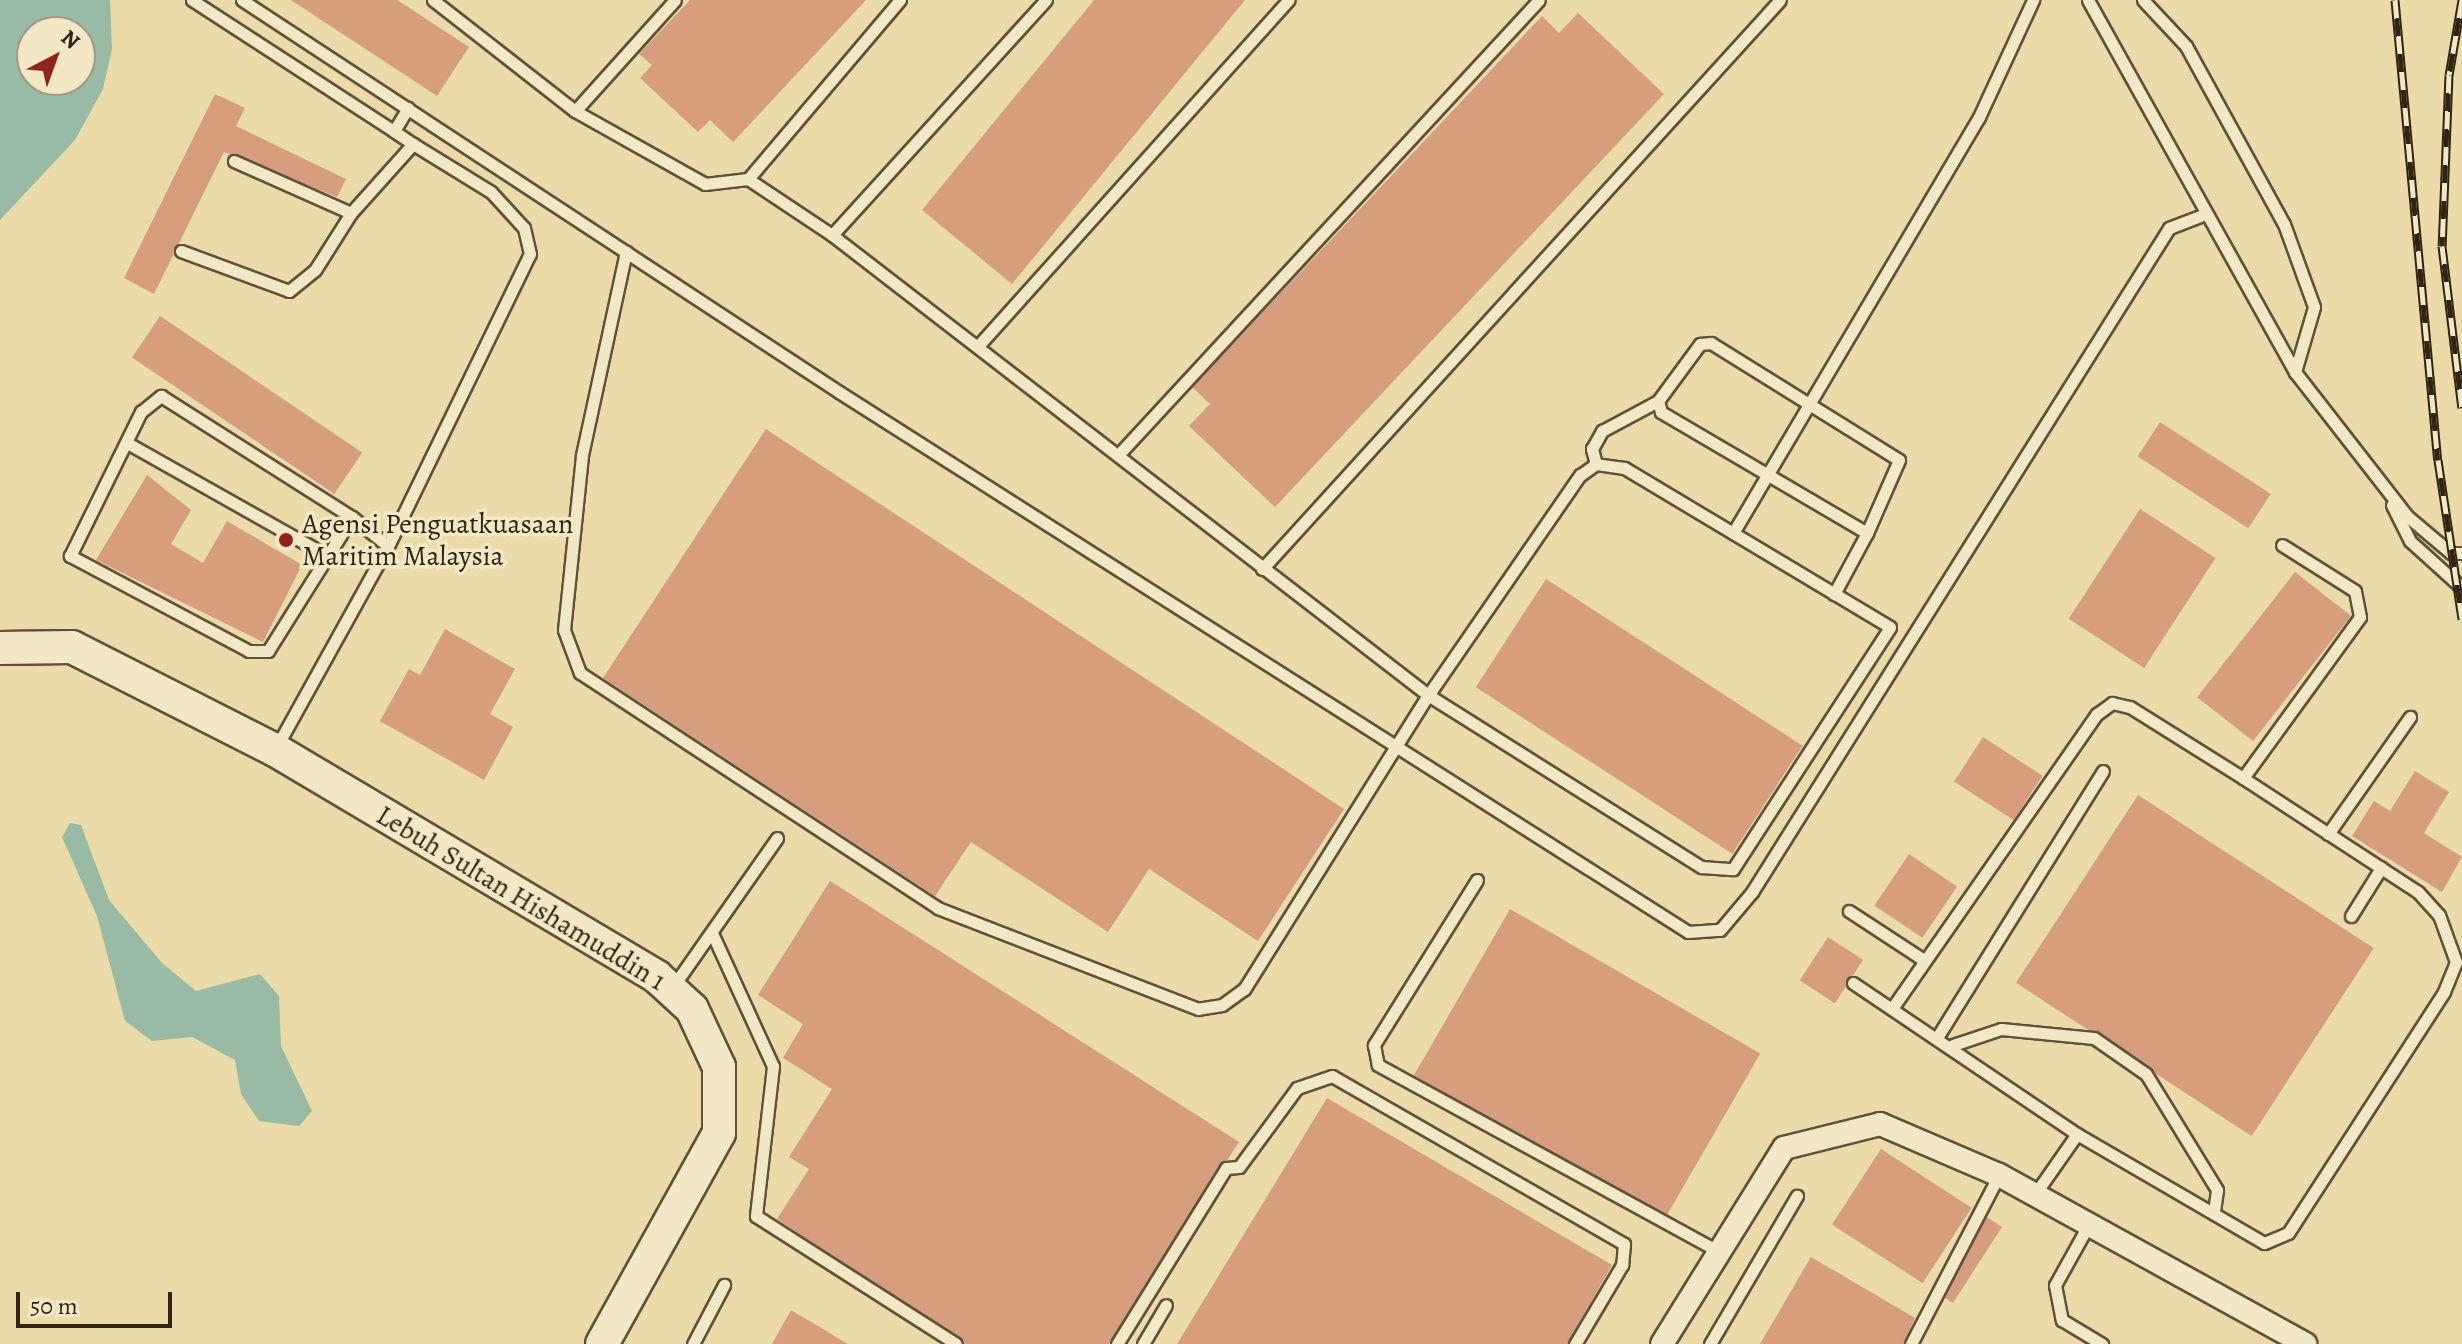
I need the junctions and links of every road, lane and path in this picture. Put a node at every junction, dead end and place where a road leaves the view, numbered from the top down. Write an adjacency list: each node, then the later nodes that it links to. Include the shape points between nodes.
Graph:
1 (192, 0): 15 (lane)
2 (242, 0): 13 (lane)
3 (433, 0): 14 (lane)
4 (675, 0): 14 (lane)
5 (900, 0): 18 (lane)
6 (1046, 0): 21 (lane)
7 (1288, 0): 24 (lane)
8 (1539, 0): 29 (lane)
9 (1780, 0): 40 (lane)
10 (2033, 0): 27 (lane, via 1979,117)
11 (2088, 0): 20 (lane)
12 (2143, 0): 25 (lane, via 2186,46 2284,224 2314,307)
13 (408, 108): 15 (lane); 23 (lane)
14 (575, 111): 18 (lane, via 705,184)
15 (394, 131): 16 (lane)
16 (413, 144): 19 (lane); 37 (lane, via 491,192 524,228 530,254)
17 (234, 161): 19 (lane)
18 (748, 179): 21 (lane)
19 (351, 213): 22 (lane, via 315,270 289,291)
20 (2206, 214): 25 (lane); 47 (lane, via 2169,228 1752,892 1720,930 1688,932 1659,920)
21 (832, 235): 24 (lane)
22 (181, 251)
23 (626, 252): 47 (lane); 47 (lane, via 582,455 564,630 569,653 580,673 938,908 1198,1009 1222,1005 1244,989 1285,932)
24 (978, 346): 29 (lane)
25 (2295, 372): 32 (lane)
26 (1658, 401): 27 (lane, via 1700,344 1711,343); 30 (lane, via 1602,431 1592,449); 31 (lane, via 1668,419)
27 (1812, 402): 31 (lane); 35 (lane, via 1899,460)
28 (129, 444): 33 (lane, via 141,412 161,396); 39 (lane); 39 (lane, via 70,544 70,556 129,591 143,589 249,651 268,651)
29 (1119, 454): 40 (lane)
30 (1596, 464): 34 (lane, via 1624,468); 44 (lane, via 1580,475)
31 (1767, 477): 34 (lane); 35 (lane)
32 (2382, 483): 38 (lane, via 2407,516 2451,553); 41 (lane, via 2410,541)
33 (352, 517): 37 (lane); 39 (lane)
34 (1733, 533): 42 (lane)
35 (1867, 533): 42 (lane)
36 (2282, 545): 49 (lane, via 2355,591 2360,617)
37 (388, 546): 46 (lane)
38 (2462, 553)
39 (328, 556)
40 (1262, 569): 44 (lane)
41 (2462, 588)
42 (1834, 594): 44 (lane, via 1890,627 1733,869 1721,873)
43 (0, 648): 46 (street, Lebuh Sultan Hishamuddin 1, via 31,642 72,647)
44 (1428, 695): 47 (lane)
45 (2410, 717): 50 (lane)
46 (275, 750): 61 (street, Lebuh Sultan Hishamuddin 1)
47 (1397, 750)
48 (2103, 771): 63 (lane)
49 (2243, 778): 50 (lane); 57 (lane, via 2130,707 2112,703 2097,714)
50 (2328, 834): 52 (lane)
51 (777, 838): 56 (lane)
52 (2381, 868): 55 (lane); 58 (lane, via 2439,915)
53 (1477, 880): 71 (lane, via 1374,1045 1378,1065)
54 (1849, 911): 57 (lane)
55 (2351, 916)
56 (712, 933): 61 (lane); 76 (lane, via 773,1066 756,1216)
57 (1924, 960): 62 (lane)
58 (2456, 962): 59 (lane); 69 (lane, via 2444,992 2288,1233 2264,1243)
59 (2462, 974)
60 (1853, 983): 62 (lane)
61 (672, 989): 74 (street, Lebuh Sultan Hishamuddin 1, via 692,1009 719,1067 719,1133)
62 (1893, 1007): 63 (lane)
63 (1938, 1036): 64 (lane)
64 (1953, 1045): 65 (lane); 69 (lane, via 2001,1029 2094,1038 2146,1074 2217,1190)
65 (2077, 1134): 67 (lane); 69 (lane)
66 (1999, 1175): 67 (street); 71 (street, via 1880,1124 1846,1127 1784,1148); 82 (lane)
67 (2035, 1194): 70 (street)
68 (1797, 1196): 81 (lane)
69 (2214, 1212)
70 (2090, 1223): 83 (lane, via 2055,1285 2062,1320); 84 (street)
71 (1716, 1250): 80 (street)
72 (724, 1285): 75 (lane)
73 (1166, 1305): 78 (lane)
74 (602, 1344)
75 (693, 1344)
76 (956, 1344)
77 (1117, 1344): 79 (lane, via 1226,1168 1239,1167 1297,1088 1332,1076 1611,1230 1624,1244 1622,1265)
78 (1143, 1344)
79 (1575, 1344)
80 (1662, 1344)
81 (1710, 1344)
82 (1911, 1344)
83 (2102, 1344)
84 (2305, 1344)

